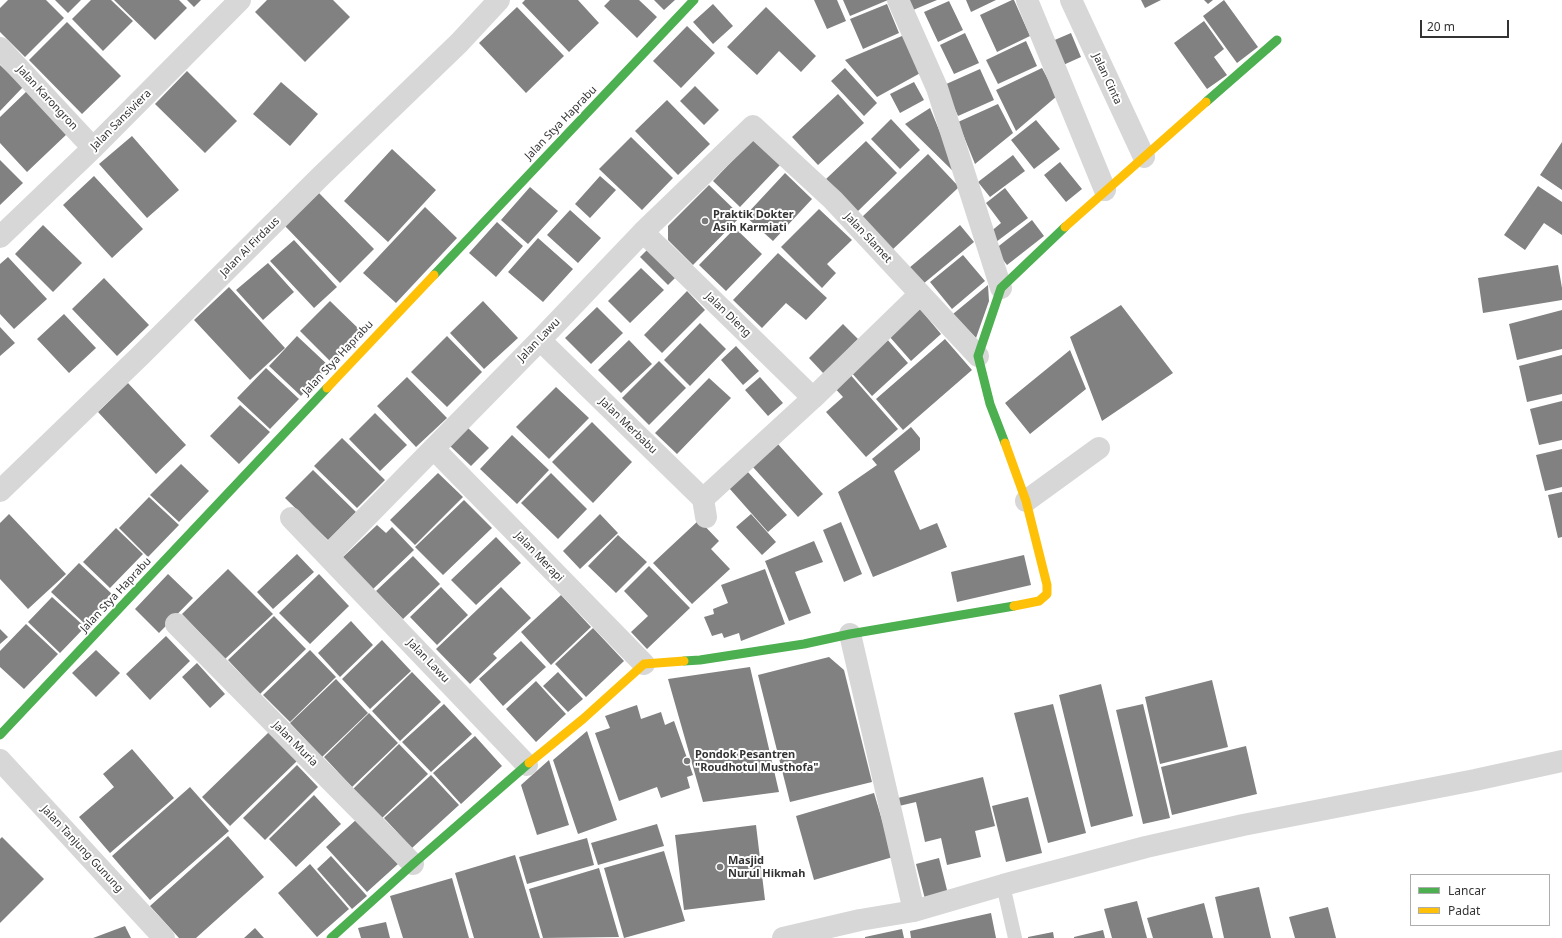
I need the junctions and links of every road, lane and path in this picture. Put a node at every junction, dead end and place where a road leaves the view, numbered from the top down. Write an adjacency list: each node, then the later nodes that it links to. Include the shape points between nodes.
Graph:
1 (240, 0): 10 (street, Jalan Sansiviera)
2 (499, 0): 22 (street, Jalan Al Firdaus, via 459,43 320,177 136,361)
3 (694, 0): 29 (street, Jalan Stya Haprabu)
4 (898, 0): 15 (street, via 937,88)
5 (1027, 0): 12 (street)
6 (1071, 0): 11 (street, Jalan Cinta)
7 (1277, 40): 11 (street)
8 (0, 48): 10 (street, Jalan Karongron)
9 (753, 126): 13 (street, Jalan Lawu); 16 (street, Jalan Slamet, via 833,200)
10 (93, 148): 14 (street, Jalan Sansiviera)
11 (1144, 157): 12 (street)
12 (1105, 190): 15 (street)
13 (643, 232): 17 (street, Jalan Lawu); 19 (street, Jalan Dieng)
14 (0, 237)
15 (1001, 288): 18 (street)
16 (920, 294): 18 (street, Jalan Slamet); 19 (street)
17 (540, 340): 19 (street, Jalan Merbabu, via 705,508); 21 (street, Jalan Lawu)
18 (978, 356): 23 (street, via 990,404)
19 (813, 398)
20 (1099, 448): 23 (street)
21 (434, 449): 25 (street, Jalan Lawu); 28 (street, Jalan Merapi)
22 (0, 491)
23 (1026, 501): 27 (street, via 1047,585 1047,594 1039,601)
24 (291, 518): 25 (street, Jalan Lawu)
25 (328, 556): 32 (street, Jalan Lawu)
26 (176, 624): 33 (street, Jalan Muria)
27 (850, 634): 28 (street, via 749,653); 35 (street)
28 (644, 664): 32 (street, via 584,719)
29 (0, 735)
30 (0, 760): 36 (street, Jalan Tanjung Gunung)
31 (1562, 761): 34 (street, via 1243,824)
32 (528, 765): 33 (street)
33 (413, 864): 37 (street)
34 (1003, 885): 35 (street); 39 (lane)
35 (914, 911): 38 (street, via 860,920)
36 (164, 938)
37 (331, 938)
38 (787, 938)
39 (1015, 938)

